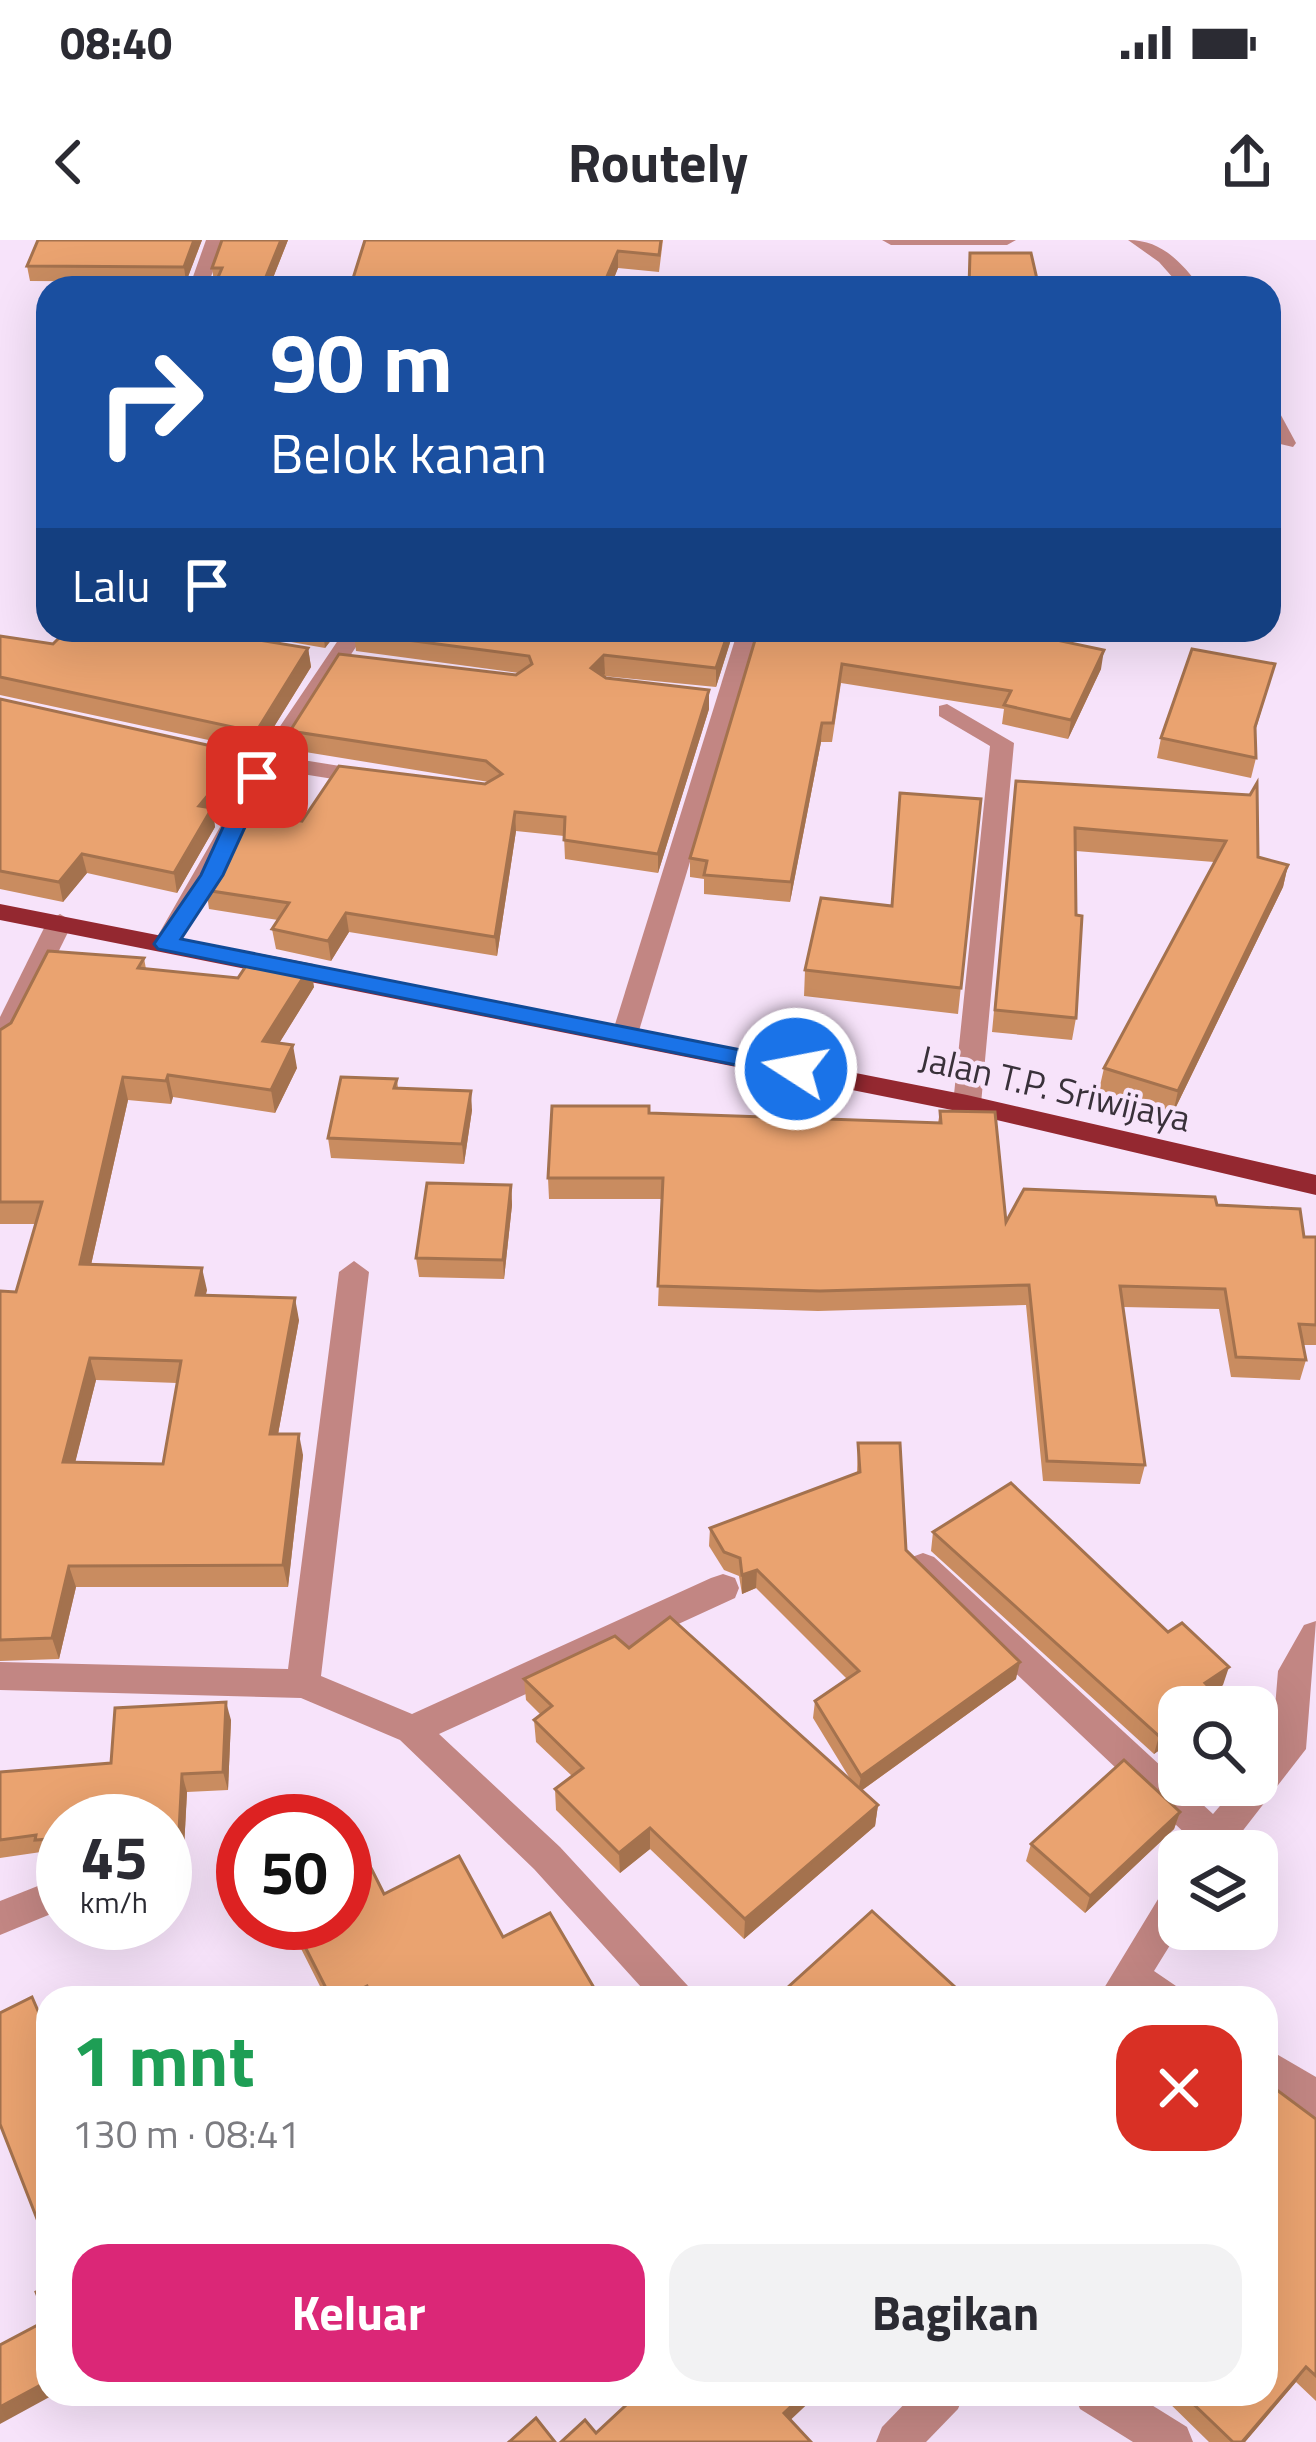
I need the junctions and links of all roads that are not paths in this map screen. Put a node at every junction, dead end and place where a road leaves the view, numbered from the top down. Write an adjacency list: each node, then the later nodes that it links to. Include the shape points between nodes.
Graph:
1 (215, 240): 5 (street)
2 (892, 240): 3 (street)
3 (1007, 240)
4 (1137, 240): 6 (street)
5 (202, 276)
6 (1182, 276)
7 (1281, 433): 8 (street)
8 (1286, 442)
9 (346, 642): 13 (street)
10 (744, 642): 18 (street, via 719,699)
11 (947, 711): 20 (street, via 1002,743)
12 (177, 745): 13 (street)
13 (265, 764): 14 (street); 17 (street, via 212,875)
14 (398, 781)
15 (0, 911): 16 (main road, Jalan T.P. Sriwijaya)
16 (60, 922): 17 (main road, Jalan T.P. Sriwijaya); 19 (street)
17 (166, 944): 18 (main road, Jalan T.P. Sriwijaya)
18 (625, 1034): 20 (main road, Jalan T.P. Sriwijaya)
19 (0, 1044)
20 (967, 1104): 21 (main road, Jalan T.P. Sriwijaya)
21 (1316, 1185)
22 (354, 1272): 27 (street)
23 (923, 1566): 29 (street)
24 (723, 1588): 28 (street)
25 (1316, 1635): 30 (street, via 1295,1671 1289,1749)
26 (0, 1676): 27 (street)
27 (303, 1684): 28 (street)
28 (412, 1730): 34 (street, via 547,1858)
29 (1195, 1830)
30 (1221, 1830)
31 (36, 1903): 32 (street)
32 (0, 1918)
33 (1158, 1946): 35 (street)
34 (664, 1986)
35 (1141, 1986)
36 (1278, 2074): 37 (street)
37 (1316, 2099)
38 (932, 2406): 40 (street)
39 (1114, 2406): 41 (street)
40 (897, 2442)
41 (1172, 2442)

